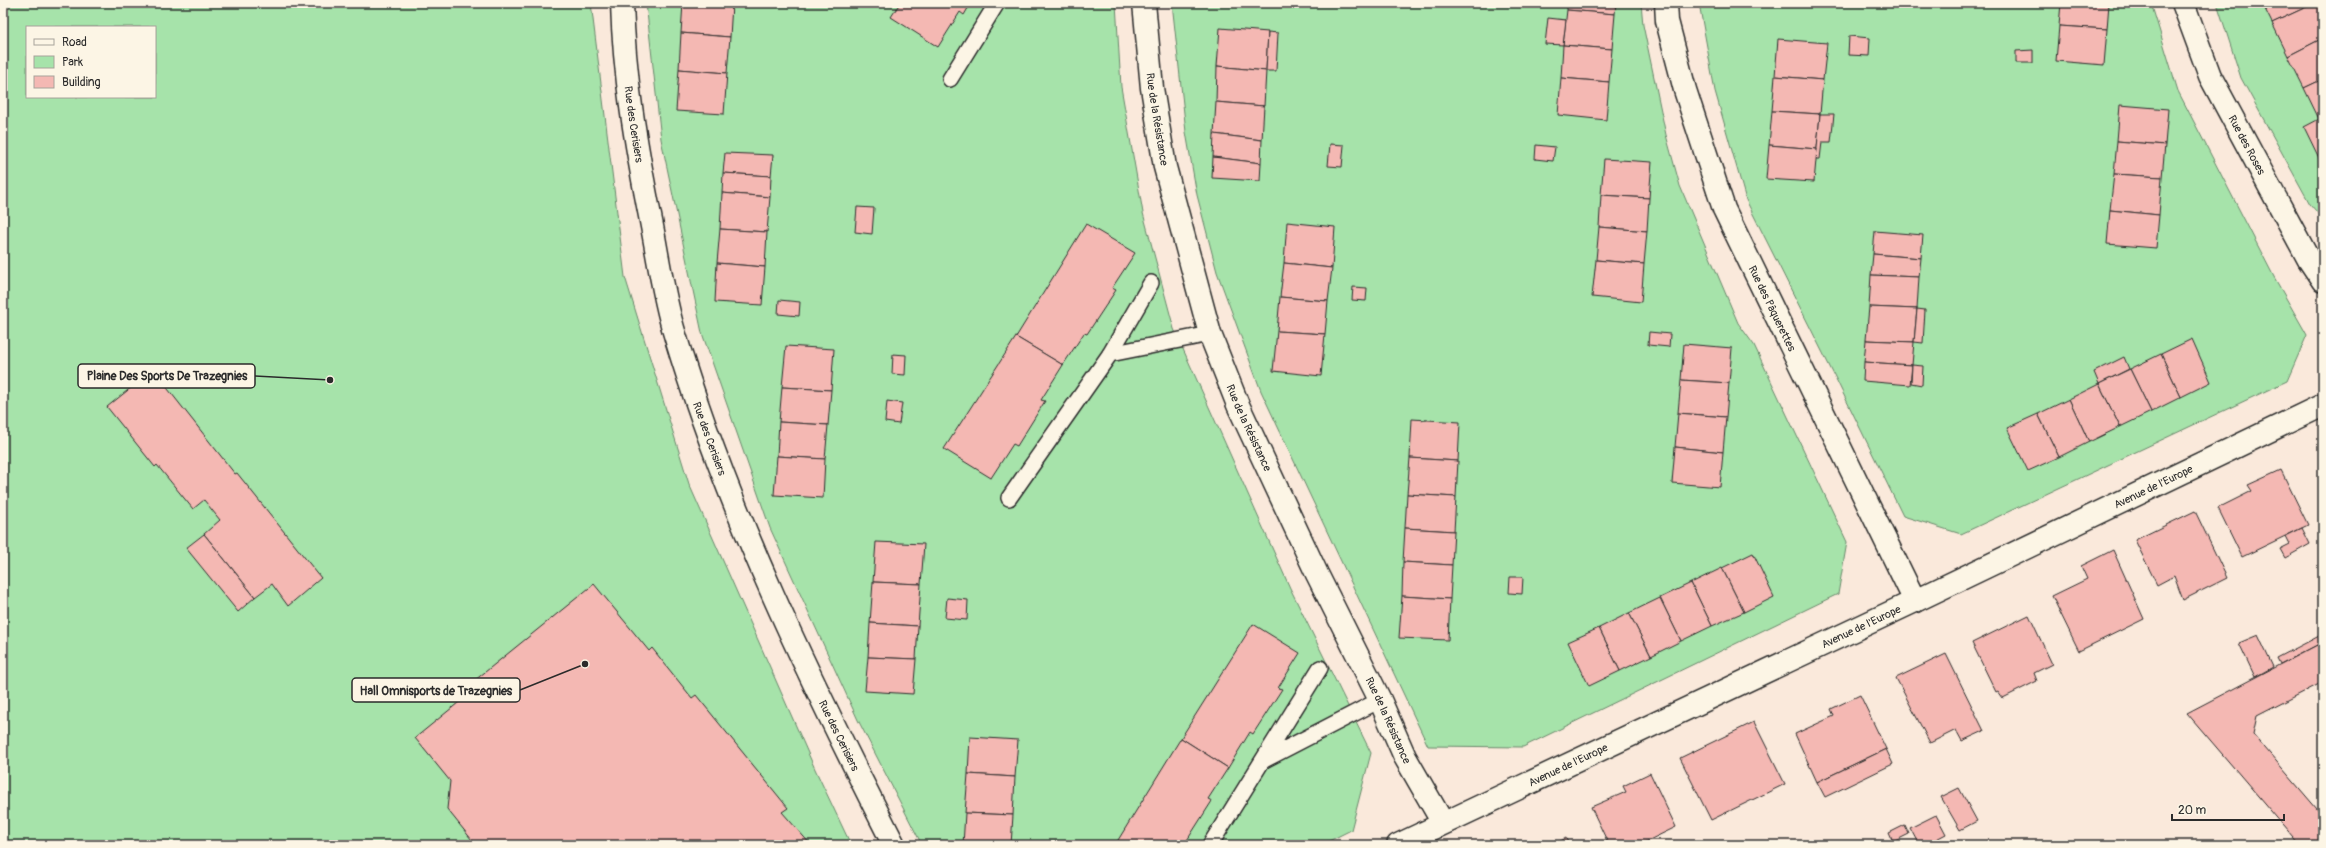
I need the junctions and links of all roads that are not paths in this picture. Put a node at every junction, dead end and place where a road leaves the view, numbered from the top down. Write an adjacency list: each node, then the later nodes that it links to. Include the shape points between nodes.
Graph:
1 (622, 3): 18 (street, Rue des Cerisiers, via 634,138 674,333 716,461 744,528 830,720)
2 (997, 3): 6 (lane)
3 (1144, 3): 9 (street, Rue de la Résistance, via 1152,88 1165,167)
4 (1666, 3): 13 (street, Rue des Pâquerettes, via 1667,21 1684,90 1724,209)
5 (2184, 3): 7 (street, Rue des Roses, via 2210,76 2309,260)
6 (950, 79)
7 (2323, 281)
8 (1151, 283): 10 (lane)
9 (1210, 334): 10 (lane); 15 (street, Rue de la Résistance, via 1245,419 1317,574)
10 (1110, 354): 12 (lane)
11 (2323, 405): 13 (street, Avenue de l'Europe)
12 (1009, 498)
13 (1915, 601): 17 (street, Avenue de l'Europe)
14 (1320, 668): 16 (lane)
15 (1380, 700): 16 (lane); 17 (street, Rue de la Résistance, via 1405,757)
16 (1264, 760): 19 (lane)
17 (1444, 823): 20 (street, Avenue de l'Europe)
18 (894, 845)
19 (1210, 845)
20 (1398, 845)

